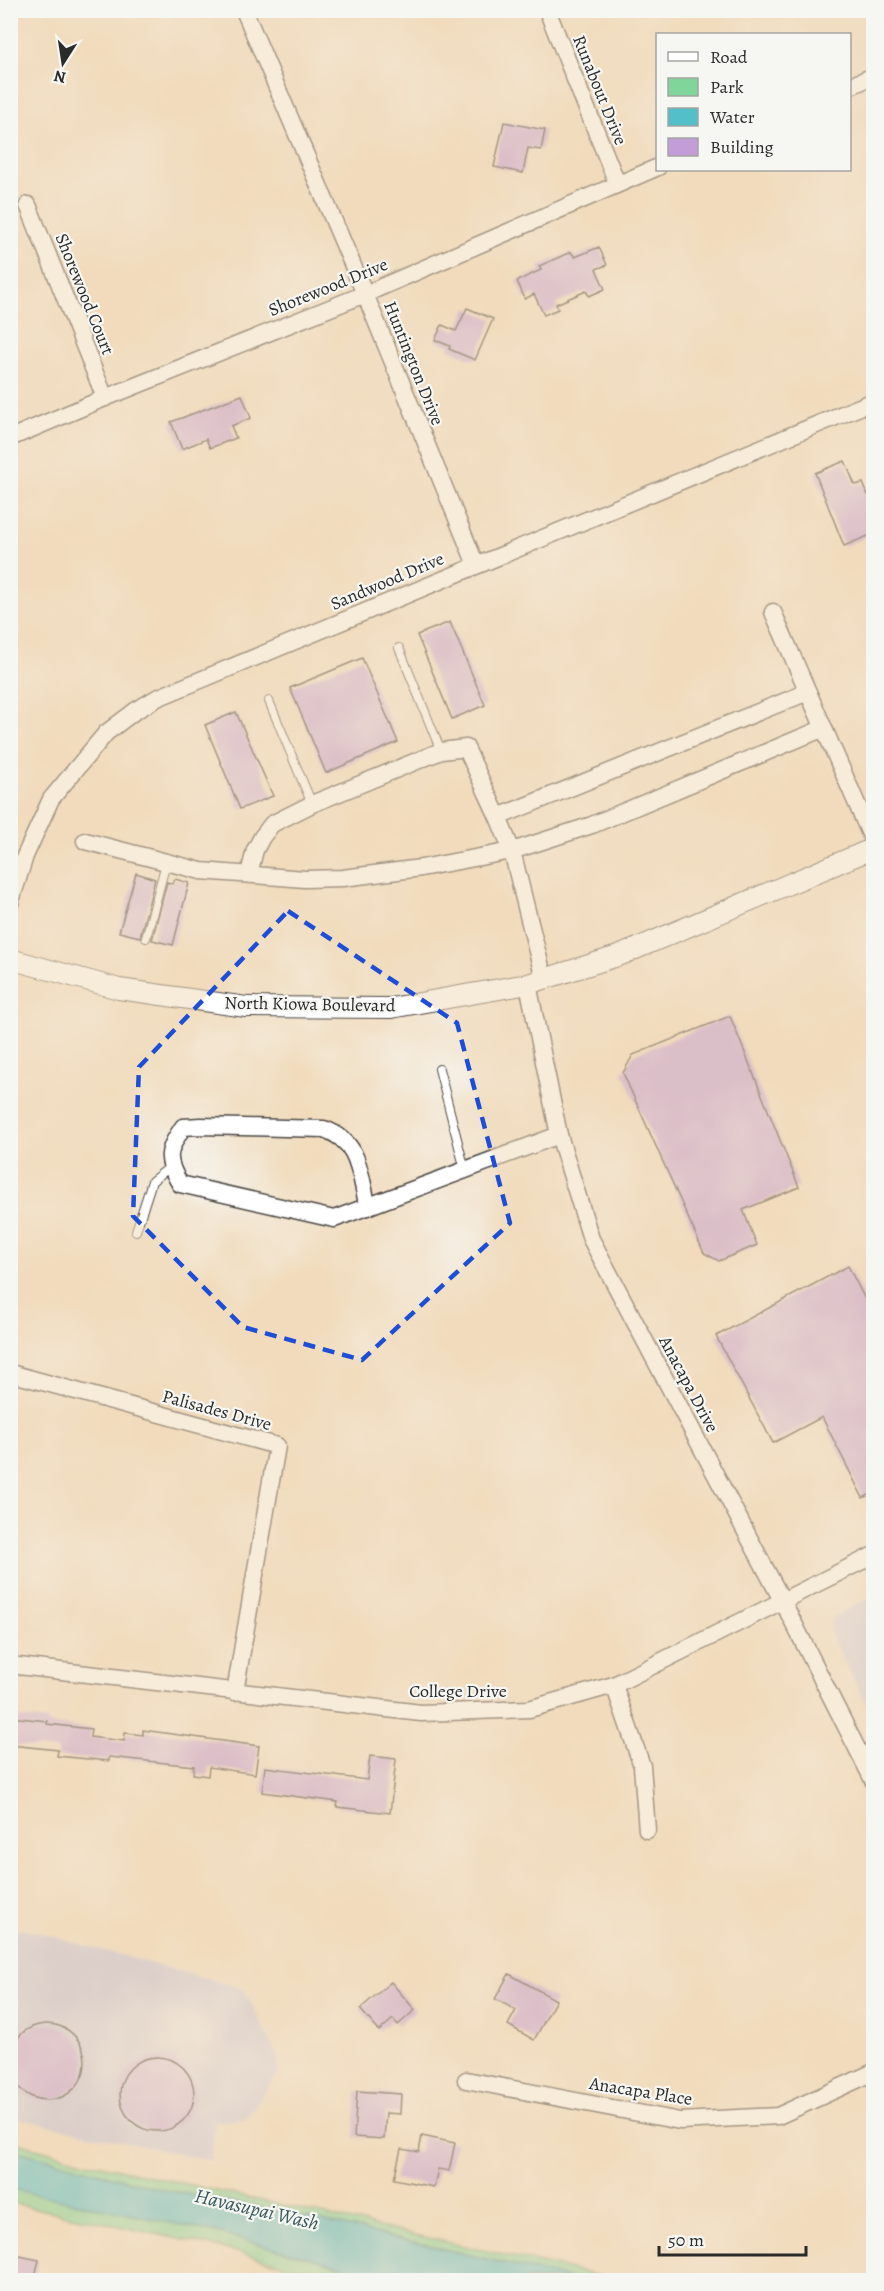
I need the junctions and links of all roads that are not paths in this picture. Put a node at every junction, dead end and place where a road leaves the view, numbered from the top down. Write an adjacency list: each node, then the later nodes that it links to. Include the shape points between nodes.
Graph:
1 (244, 10): 8 (street, Huntington Drive)
2 (547, 10): 6 (street, Runabout Drive)
3 (873, 76): 4 (street)
4 (851, 85)
5 (656, 166): 6 (street, Shorewood Drive)
6 (617, 183): 8 (street, Shorewood Drive)
7 (28, 205): 9 (street, Shorewood Court)
8 (365, 294): 9 (street, Shorewood Drive); 12 (street, Huntington Drive)
9 (105, 398): 11 (street, Shorewood Drive)
10 (873, 401): 12 (street, Sandwood Drive)
11 (10, 438)
12 (476, 565): 27 (street, Sandwood Drive, via 157,698 135,711 106,733 51,799 25,856)
13 (773, 612): 15 (street)
14 (399, 648): 18 (lane)
15 (808, 692): 17 (street); 20 (street)
16 (269, 701): 19 (lane)
17 (824, 728): 22 (street); 24 (street, via 592,825)
18 (441, 751): 19 (street); 20 (street, Anacapa Drive, via 466,748)
19 (312, 804): 26 (street, via 272,825 255,850)
20 (498, 817): 24 (street, Anacapa Drive)
21 (85, 841): 25 (street)
22 (873, 843)
23 (873, 848): 30 (street, North Kiowa Boulevard, via 621,955)
24 (512, 851): 26 (street, via 343,878); 30 (street, Anacapa Drive)
25 (166, 863): 26 (street, via 201,871); 28 (lane)
26 (249, 874)
27 (10, 904)
28 (146, 938)
29 (10, 959): 30 (street, North Kiowa Boulevard, via 119,989 246,1007 391,1008)
30 (536, 981): 32 (street, Anacapa Drive)
31 (439, 1069): 34 (lane)
32 (559, 1136): 34 (street); 39 (street, Anacapa Drive, via 591,1239)
33 (170, 1167): 35 (street, via 180,1184 334,1219); 35 (street, via 171,1145 183,1127 324,1129 340,1134 353,1148); 36 (lane, via 152,1181)
34 (465, 1170): 35 (street)
35 (368, 1207)
36 (136, 1231)
37 (10, 1373): 42 (street, Palisades Drive, via 277,1446)
38 (873, 1555): 39 (street, College Drive)
39 (783, 1602): 41 (street, College Drive); 43 (street, Anacapa Drive)
40 (10, 1665): 42 (street, College Drive)
41 (614, 1685): 42 (street, College Drive, via 529,1710 421,1713); 44 (street, via 642,1766)
42 (235, 1692)
43 (873, 1782)
44 (647, 1830)
45 (873, 2072): 46 (street, Anacapa Place, via 778,2116 680,2121)
46 (466, 2080)

